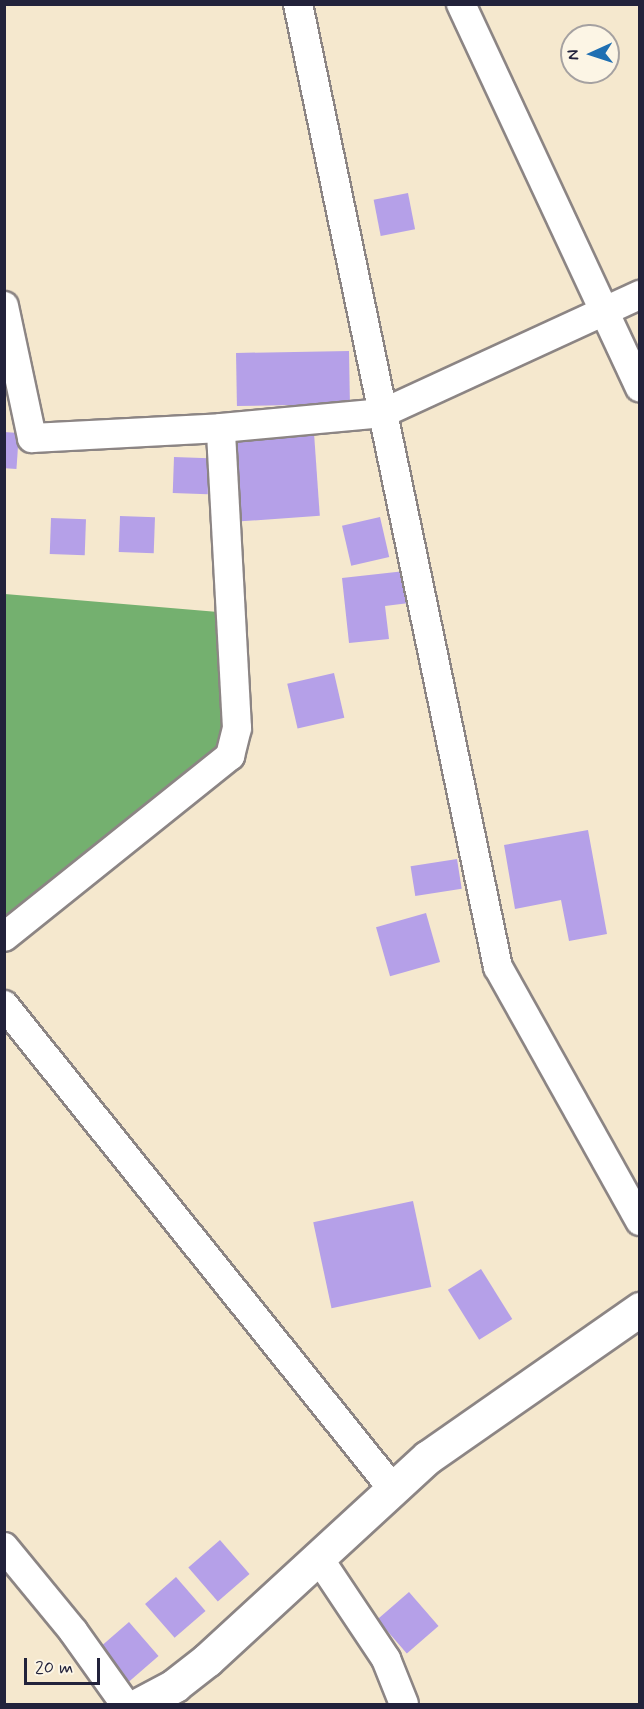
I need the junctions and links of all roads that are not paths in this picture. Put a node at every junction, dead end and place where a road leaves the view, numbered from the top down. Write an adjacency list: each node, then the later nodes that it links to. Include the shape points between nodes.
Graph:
1 (298, 4): 7 (street)
2 (461, 4): 5 (street)
3 (639, 295): 5 (street)
4 (4, 306): 8 (street, via 32,438)
5 (604, 311): 6 (street); 7 (street)
6 (639, 387)
7 (383, 413): 8 (street); 11 (street, via 498,967)
8 (221, 428): 9 (street, via 237,728 230,756)
9 (4, 937)
10 (4, 1005): 13 (street)
11 (639, 1221)
12 (639, 1309): 13 (street, via 428,1457)
13 (393, 1488): 15 (street)
14 (4, 1547): 16 (street, via 73,1631)
15 (318, 1557): 17 (street, via 207,1660 175,1685); 18 (street, via 386,1659)
16 (125, 1704)
17 (140, 1704)
18 (404, 1704)

